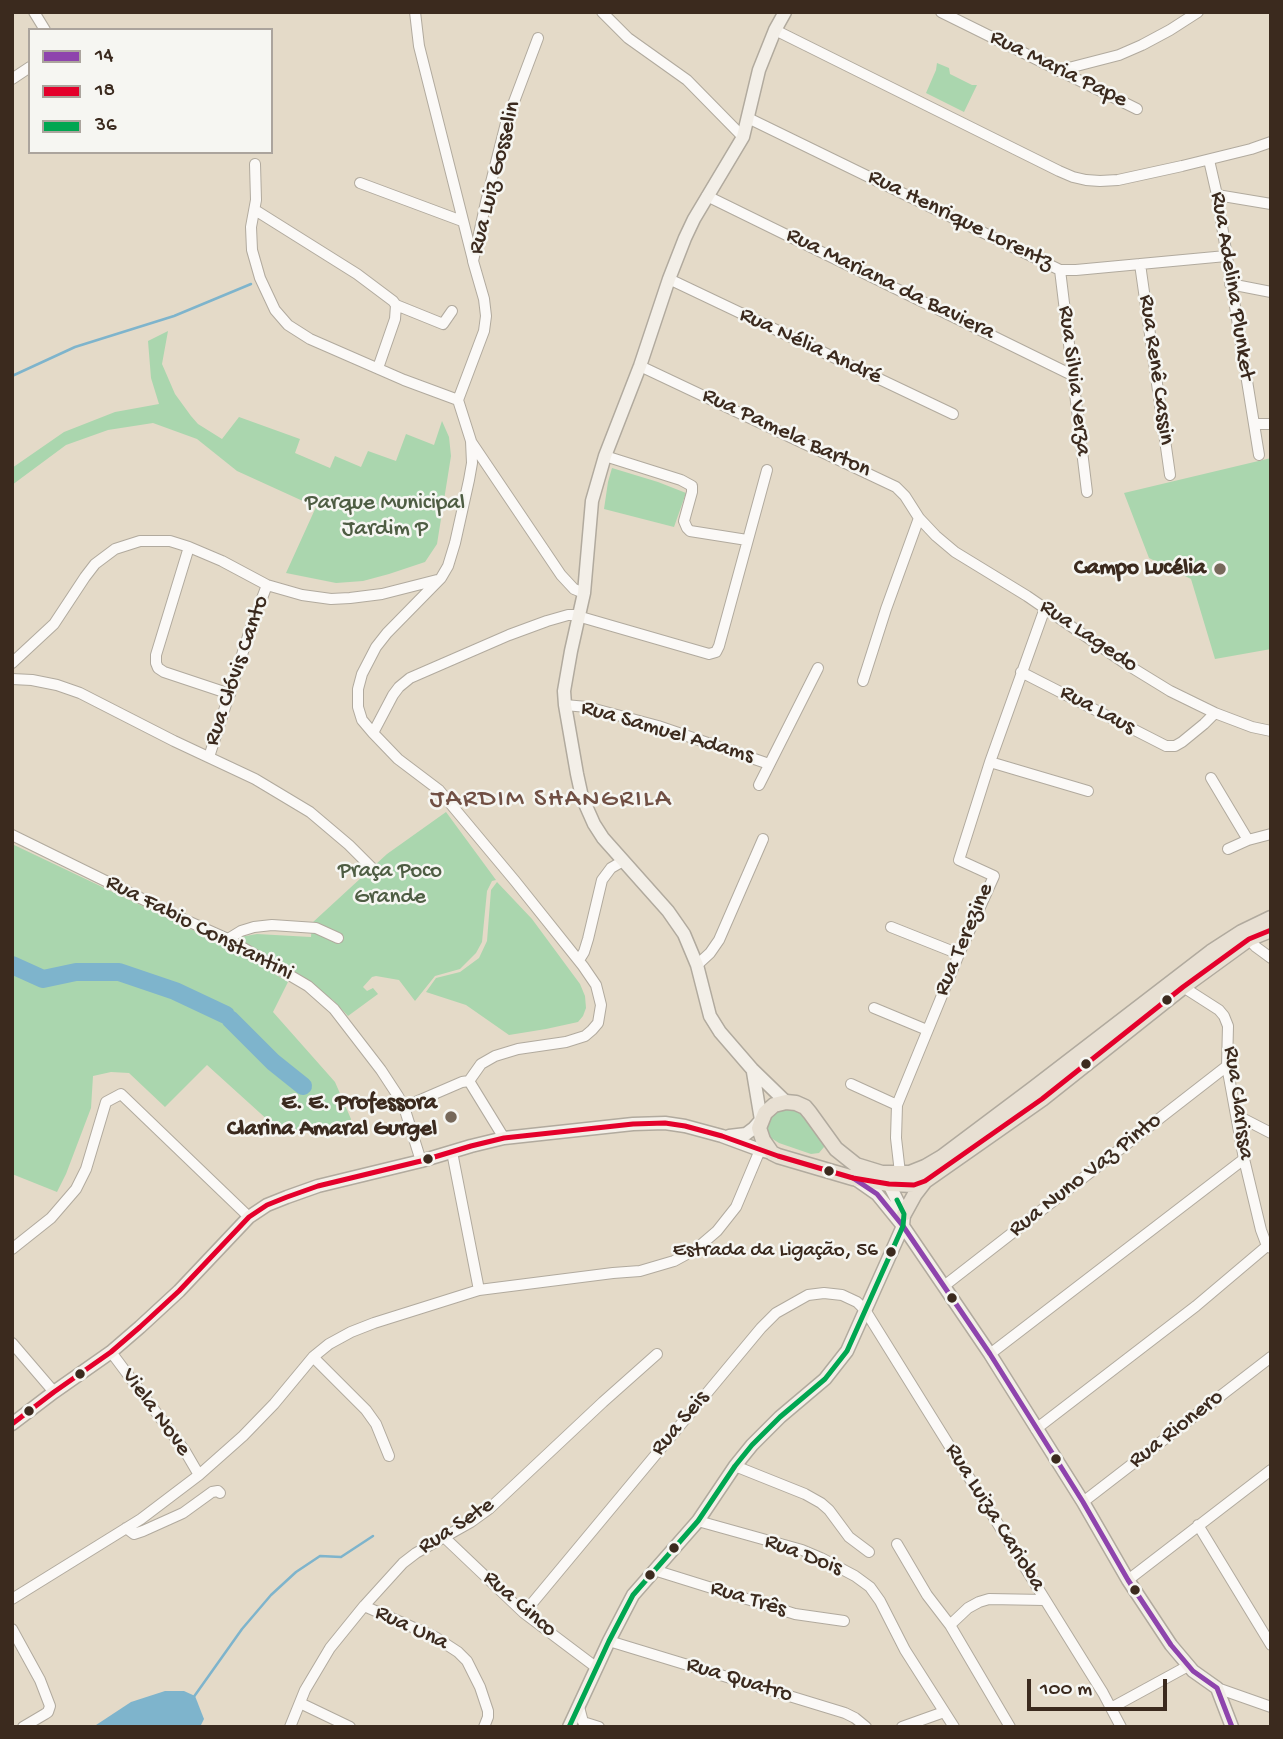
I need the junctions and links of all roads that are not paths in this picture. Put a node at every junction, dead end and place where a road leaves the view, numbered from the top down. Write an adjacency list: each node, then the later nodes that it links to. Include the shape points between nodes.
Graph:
1 (34, 12): 7 (street)
2 (415, 12): 24 (street, via 419,46)
3 (602, 12): 15 (street, via 628,38 687,80)
4 (785, 12): 8 (main road)
5 (941, 12): 11 (street, Rua Maria Pape)
6 (1198, 12): 11 (street, via 1119,55)
7 (44, 28)
8 (775, 30): 14 (main road); 17 (street, via 1073,177 1118,180)
9 (538, 38): 26 (street, Rua Luiz Gosselin, via 506,123)
10 (28, 68): 12 (street)
11 (1057, 71): 13 (street, Rua Maria Pape)
12 (12, 79)
13 (1137, 109)
14 (748, 118): 15 (main road); 28 (street, Rua Henrique Lorentz)
15 (743, 137): 21 (main road)
16 (1271, 142): 17 (street)
17 (1209, 160): 20 (street, Rua Adelina Plunket)
18 (255, 164): 23 (street)
19 (360, 183): 24 (street)
20 (1217, 195): 22 (street); 25 (street, Rua Adelina Plunket)
21 (707, 196): 29 (main road); 36 (street, Rua Mariana da Baviera)
22 (1271, 204)
23 (256, 205): 32 (street); 35 (street, via 252,250 270,303 288,325 310,339)
24 (462, 221): 26 (street)
25 (1226, 256): 27 (street, Rua Henrique Lorentz); 30 (street, Rua Adelina Plunket)
26 (473, 261): 37 (street, Rua Luiz Gosselin, via 486,316)
27 (1139, 264): 28 (street, Rua Henrique Lorentz); 45 (street, Rua Renê Cassin)
28 (1060, 270): 36 (street, Rua Silvia Verza)
29 (668, 279): 34 (main road); 38 (street, Rua Nélia André)
30 (1230, 284): 31 (street); 39 (street, Rua Adelina Plunket)
31 (1271, 292)
32 (396, 306): 33 (street, via 443,324); 35 (street)
33 (452, 311)
34 (640, 366): 43 (main road); 47 (street, Rua Pamela Barton, via 884,480 905,496)
35 (378, 368): 37 (street)
36 (1072, 375): 46 (street, Rua Silvia Verza)
37 (458, 400): 41 (street)
38 (953, 414)
39 (1254, 424): 40 (street); 42 (street, Rua Adelina Plunket)
40 (1271, 424)
41 (471, 442): 50 (street, via 469,480 451,558); 52 (street, via 561,575)
42 (1258, 455)
43 (605, 456): 48 (street, via 690,484 693,488 684,521 692,532); 52 (main road, via 592,501)
44 (767, 470): 48 (street)
45 (1170, 475)
46 (1087, 492)
47 (919, 518): 53 (street, Rua Lagedo, via 955,552); 59 (street)
48 (747, 540): 54 (street, via 716,652 709,654)
49 (189, 547): 51 (street); 55 (street, via 170,541 140,541 106,555 85,577 54,624); 60 (street, via 156,663 164,672)
50 (441, 578): 51 (street, via 382,594 331,599); 64 (street, via 387,633 362,674 358,708)
51 (267, 585): 60 (street, Rua Clóvis Canto)
52 (584, 593): 54 (main road)
53 (1045, 608): 57 (street, Rua Terezine); 62 (street, Rua Lagedo, via 1137,671)
54 (578, 617): 61 (main road, via 566,674); 64 (street, via 547,621 410,678 393,695)
55 (12, 663)
56 (818, 668): 67 (street)
57 (1021, 672): 62 (street, Rua Laus, via 1171,747); 66 (street, Rua Terezine)
58 (12, 679): 65 (street, via 80,693)
59 (863, 681)
60 (230, 694): 65 (street, Rua Clóvis Canto)
61 (565, 705): 67 (street, Rua Samuel Adams, via 626,717); 76 (main road, via 582,797 603,838)
62 (1215, 713): 63 (street, Rua Lagedo)
63 (1271, 731)
64 (373, 733): 86 (street, via 447,798)
65 (209, 757): 77 (street, via 310,812)
66 (990, 762): 70 (street); 84 (street, Rua Terezine, via 959,860 994,876)
67 (769, 764): 69 (street)
68 (1211, 778): 74 (street)
69 (759, 785)
70 (1087, 791)
71 (1271, 834): 74 (street)
72 (12, 835): 83 (street, Rua Fabio Constantini)
73 (762, 839): 87 (street, via 719,940)
74 (1248, 840): 75 (street)
75 (1228, 849)
76 (624, 861): 86 (street, via 604,876); 87 (main road, via 668,911)
77 (375, 871)
78 (1271, 918): 81 (main road)
79 (891, 928): 84 (street)
80 (1271, 930): 81 (main road)
81 (1245, 936): 85 (street); 88 (main road)
82 (338, 938): 83 (street, via 316,928 272,925 241,931)
83 (228, 939): 97 (street, Rua Fabio Constantini, via 328,1002)
84 (959, 954): 90 (street, Rua Terezine)
85 (1271, 957)
86 (579, 960): 93 (street, via 600,996 600,1019 593,1031 576,1040 495,1056 481,1064)
87 (697, 965): 92 (main road, via 710,1016)
88 (1178, 984): 91 (street, Rua Clarissa, via 1224,1016); 109 (main road, via 942,1157); 111 (main road, via 1042,1099)
89 (874, 1008): 90 (street)
90 (928, 1030): 96 (street, Rua Terezine)
91 (1227, 1066): 98 (street, Rua Clarissa); 116 (street, Rua Nuno Vaz Pinto)
92 (752, 1069): 95 (main road); 99 (main road)
93 (469, 1081): 97 (street); 102 (street)
94 (851, 1084): 96 (street)
95 (786, 1102): 99 (main road, via 774,1105); 103 (main road, via 805,1107)
96 (897, 1105): 109 (street, Rua Terezine)
97 (404, 1107): 107 (street, Rua Fabio Constantini)
98 (1236, 1115): 100 (street); 106 (street, Rua Clarissa)
99 (761, 1120): 101 (main road, via 747,1134); 105 (main road)
100 (1271, 1133)
101 (722, 1136): 102 (main road, via 675,1125 633,1124); 105 (main road)
102 (504, 1138): 104 (main road)
103 (831, 1143): 108 (main road, via 826,1159); 109 (main road, via 856,1165)
104 (452, 1152): 107 (main road); 117 (street)
105 (766, 1152): 108 (main road); 117 (street, via 736,1207 716,1231 674,1261 640,1271)
106 (1244, 1159): 114 (street, Rua Clarissa); 122 (street)
107 (421, 1161): 112 (main road, via 317,1186)
108 (812, 1165): 110 (main road)
109 (892, 1177): 110 (main road); 111 (main road, via 914,1185); 113 (main road)
110 (853, 1178): 113 (main road)
111 (925, 1181): 113 (main road)
112 (249, 1217): 115 (street, via 121,1094 106,1102 76,1189 51,1218); 120 (main road)
113 (903, 1220): 116 (main road); 118 (main road)
114 (1269, 1247): 127 (street)
115 (12, 1249)
116 (944, 1286): 122 (main road)
117 (479, 1290): 123 (street, via 374,1323 329,1344)
118 (865, 1310): 129 (main road, via 836,1366); 143 (street, Rua Luiza Carioba); 145 (street, Rua Seis, via 849,1297 824,1293 808,1295 776,1313)
119 (12, 1343): 125 (street)
120 (111, 1352): 125 (main road); 131 (street, Viela Nove)
121 (657, 1354): 137 (street, Rua Sete, via 489,1509)
122 (990, 1354): 127 (main road)
123 (313, 1357): 128 (street, via 366,1410); 131 (street, via 274,1405)
124 (1271, 1357): 133 (street, Rua Rionero)
125 (54, 1392): 126 (main road)
126 (12, 1424)
127 (1036, 1429): 133 (main road)
128 (389, 1456)
129 (735, 1466): 134 (main road); 139 (street, via 821,1503 849,1537)
130 (1271, 1470): 135 (street)
131 (199, 1475): 136 (street)
132 (220, 1493): 136 (street, via 212,1492 183,1513 143,1531 134,1534)
133 (1083, 1502): 141 (main road)
134 (698, 1521): 140 (main road); 158 (street, Rua Dois, via 802,1550 870,1587)
135 (1198, 1525): 141 (street); 150 (street)
136 (126, 1528): 142 (street)
137 (444, 1538): 144 (street, Rua Sete, via 403,1563); 145 (street, Rua Cinco)
138 (897, 1544): 147 (street, via 926,1595)
139 (869, 1552)
140 (654, 1570): 146 (street, Rua Três, via 795,1615); 149 (main road, via 633,1595)
141 (1128, 1580): 151 (main road)
142 (12, 1599)
143 (1044, 1600): 147 (street, via 989,1599 968,1608); 157 (street, Rua Luiza Carioba)
144 (364, 1606): 154 (street, Rua Sete, via 330,1648); 164 (street, Rua Una, via 435,1637 467,1661 488,1711)
145 (524, 1613): 152 (street, Rua Cinco)
146 (844, 1621)
147 (950, 1625): 170 (street)
148 (12, 1629): 161 (street, via 50,1706)
149 (609, 1641): 152 (main road); 167 (street, Rua Quatro, via 845,1713)
150 (1271, 1644)
151 (1188, 1666): 153 (main road); 157 (street)
152 (597, 1668): 155 (main road)
153 (1217, 1688): 156 (street); 172 (main road)
154 (300, 1703): 162 (street, Rua Sete); 163 (street)
155 (579, 1707): 160 (street); 165 (main road)
156 (1271, 1707)
157 (1111, 1708): 171 (street, Rua Luiza Carioba)
158 (944, 1712): 168 (street); 169 (street, Rua Dois)
159 (12, 1724): 161 (street)
160 (584, 1724): 166 (street)
161 (22, 1727)
162 (290, 1727)
163 (350, 1727)
164 (484, 1727)
165 (569, 1727)
166 (599, 1727)
167 (866, 1727)
168 (902, 1727)
169 (954, 1727)
170 (1010, 1727)
171 (1121, 1727)
172 (1232, 1727)

